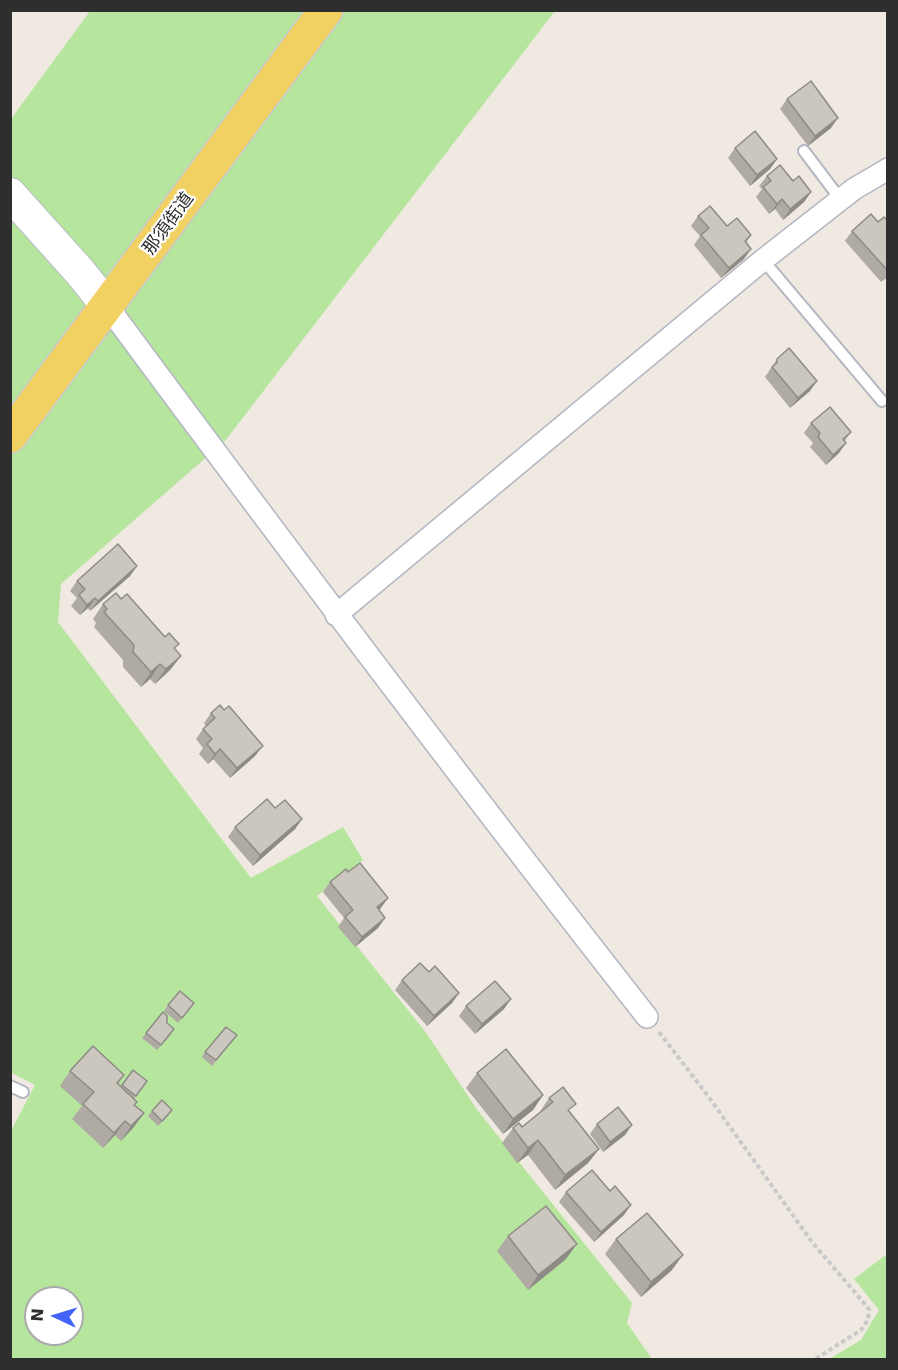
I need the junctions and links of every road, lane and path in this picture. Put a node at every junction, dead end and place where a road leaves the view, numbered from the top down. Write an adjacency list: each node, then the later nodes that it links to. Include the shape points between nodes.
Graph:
1 (326, 10): 7 (main road, 那須街道)
2 (804, 151): 5 (lane)
3 (888, 169): 5 (street)
4 (10, 194): 7 (street)
5 (841, 200): 6 (street)
6 (763, 260): 8 (lane); 10 (street)
7 (108, 307): 9 (main road, 那須街道); 10 (street)
8 (882, 401)
9 (10, 436)
10 (336, 615): 11 (street)
11 (647, 1017): 14 (path, via 812,1242 869,1309 861,1330)
12 (10, 1086): 13 (lane)
13 (23, 1092)
14 (814, 1359)

